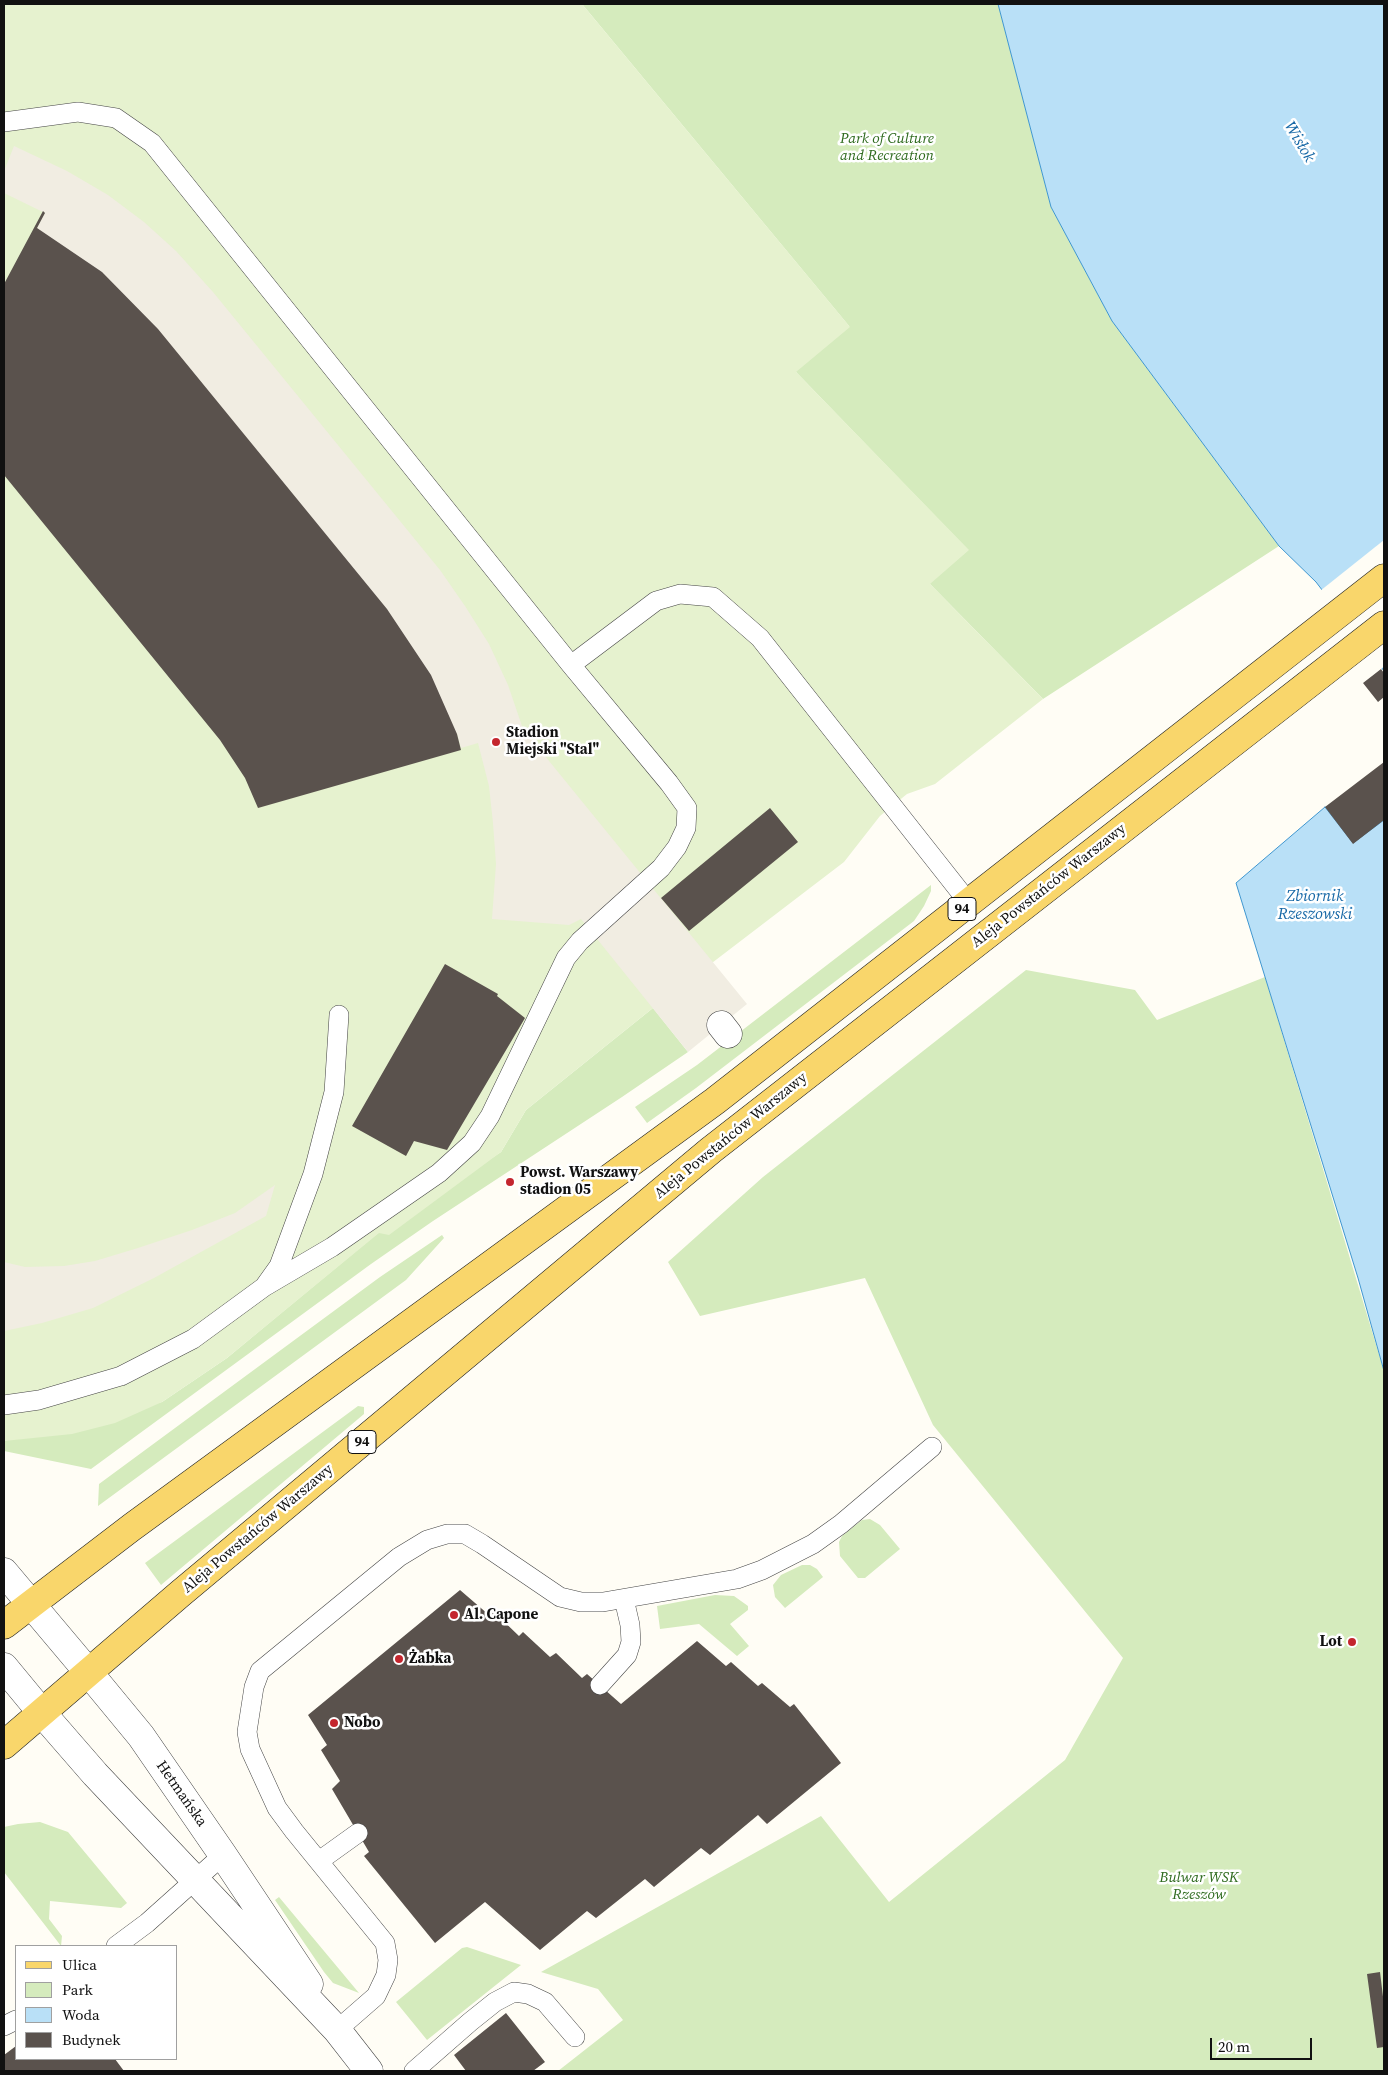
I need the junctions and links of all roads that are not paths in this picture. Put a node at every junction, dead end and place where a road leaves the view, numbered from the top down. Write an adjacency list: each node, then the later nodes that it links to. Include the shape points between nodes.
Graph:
1 (4, 122): 4 (lane, via 78,112 116,118 152,143)
2 (1384, 578): 5 (main road, 94)
3 (1384, 625): 15 (main road, Aleja Powstańców Warszawy / 94, via 711,1150)
4 (571, 665): 5 (lane, via 656,601 680,594 713,597 760,638); 7 (lane, via 687,808 686,828 677,847 661,868 566,958 490,1116 472,1143 432,1178 332,1247)
5 (969, 903): 12 (main road, 94, via 715,1100)
6 (339, 1015): 7 (lane, via 334,1092 313,1174 279,1266)
7 (264, 1287): 8 (lane, via 193,1339 121,1376 39,1400)
8 (4, 1406)
9 (932, 1447): 11 (lane, via 834,1529 813,1544 762,1570 737,1579)
10 (4, 1572): 12 (street, Hetmańska)
11 (624, 1599): 16 (lane, via 630,1626 628,1654); 21 (lane, via 581,1602 560,1597 465,1534 447,1534 427,1540 399,1557 274,1658 260,1671 254,1687 247,1732 250,1749 277,1808)
12 (30, 1604): 13 (main road, 94); 15 (street, Hetmańska)
13 (4, 1625)
14 (4, 1667): 17 (street, Hetmańska)
15 (89, 1673): 17 (main road, Aleja Powstańców Warszawy / 94); 20 (street, Hetmańska, via 141,1736)
16 (600, 1685)
17 (42, 1713): 18 (main road, Aleja Powstańców Warszawy / 94); 22 (street, Hetmańska)
18 (4, 1745)
19 (358, 1833): 21 (lane)
20 (224, 1855): 22 (lane); 24 (street, Hetmańska)
21 (319, 1862): 24 (lane, via 385,1943 388,1960 386,1975 376,1996)
22 (194, 1880): 23 (lane); 24 (street, Hetmańska)
23 (117, 1945)
24 (337, 2030): 26 (street, Hetmańska)
25 (575, 2037): 27 (lane, via 545,2002 514,1992 495,2002)
26 (370, 2071)
27 (414, 2071)

